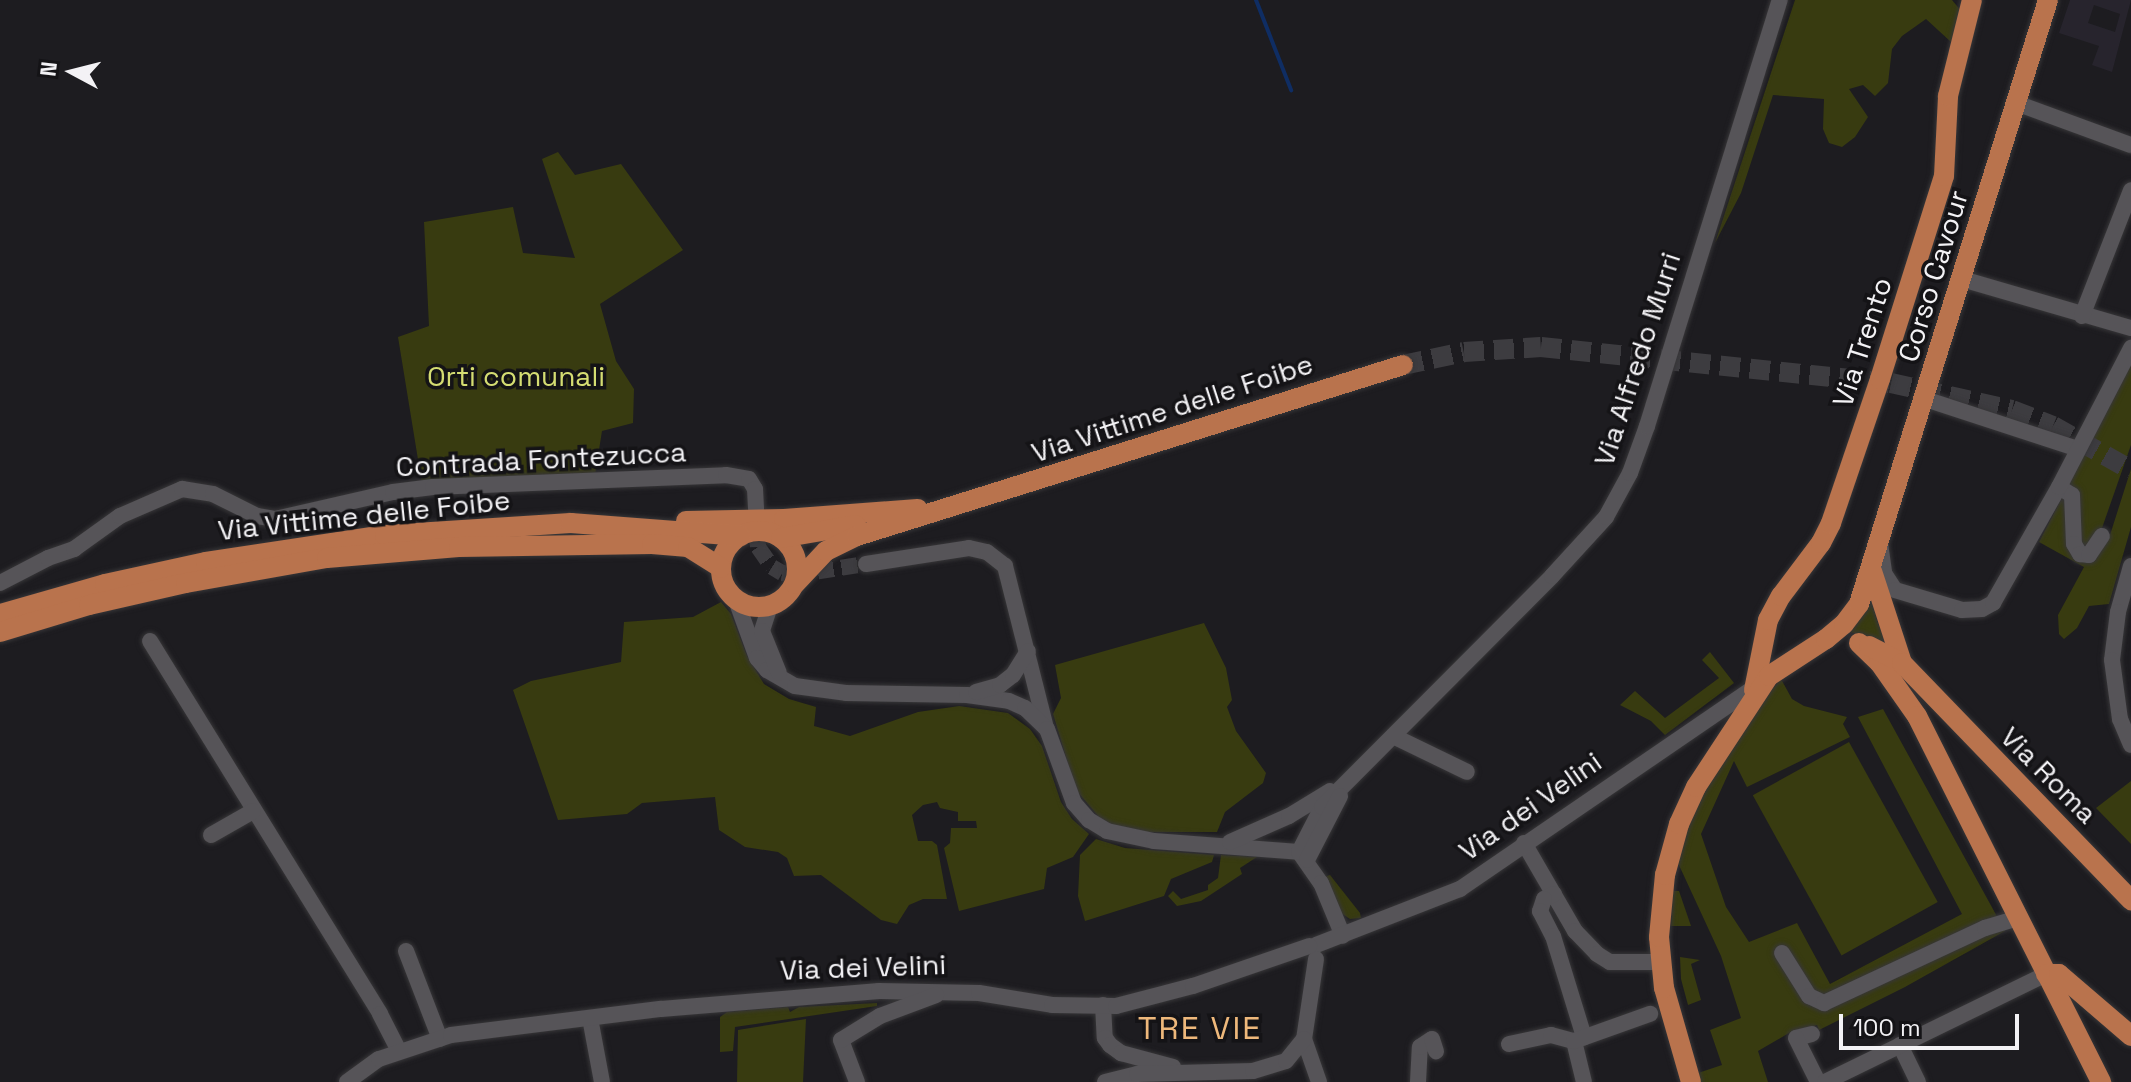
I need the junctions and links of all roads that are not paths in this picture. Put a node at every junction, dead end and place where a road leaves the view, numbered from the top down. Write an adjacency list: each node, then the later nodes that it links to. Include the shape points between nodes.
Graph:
1 (1780, 0): 43 (street, Via Alfredo Murri, via 1630,473 1606,517 1583,544)
2 (1972, 0): 39 (main road, Via Trento, via 1948,96 1944,176 1880,379 1831,523 1766,625)
3 (2048, 0): 4 (main road, Corso Cavour)
4 (2016, 103): 5 (street); 7 (main road, Corso Cavour)
5 (2131, 145)
6 (2131, 190): 8 (street)
7 (1962, 279): 8 (street); 12 (main road, Corso Cavour)
8 (2082, 316): 9 (street)
9 (2131, 328)
10 (2131, 348): 13 (street)
11 (1403, 365): 15 (main road, Via Vittime delle Foibe)
12 (1925, 399): 13 (street); 21 (main road, Corso Cavour)
13 (2078, 449): 14 (street)
14 (2059, 487): 19 (street, via 2072,495 2074,544 2080,554 2089,555); 21 (street, via 1999,597 1982,609 1962,610 1895,590 1884,573)
15 (958, 507): 17 (main road, via 764,520); 20 (main road, Via Vittime delle Foibe); 27 (main road, Via Vittime delle Foibe, via 841,543 812,563)
16 (756, 509): 26 (street, Contrada Fontezucca, via 749,479 726,475 433,487 266,520 213,494 182,489)
17 (571, 523): 18 (main road, Via Vittime delle Foibe); 30 (main road, Via Vittime delle Foibe, via 385,535 221,559)
18 (741, 536): 20 (main road, via 761,531); 24 (main road, via 731,544)
19 (2102, 536)
20 (781, 538): 27 (main road, via 796,558)
21 (1880, 541): 25 (main road, Corso Cavour)
22 (866, 564): 35 (street, via 969,548 987,552 1005,566)
23 (2131, 566): 44 (street, via 2112,660 2116,700)
24 (721, 568): 28 (main road, via 727,591); 31 (main road, Via Vittime delle Foibe, via 688,547 652,544 459,547 327,558 186,583)
25 (1872, 569): 32 (main road, Corso Cavour, via 1851,615); 37 (main road)
26 (0, 583)
27 (795, 584): 29 (main road)
28 (736, 600): 29 (main road, via 758,608); 38 (street, via 757,658)
29 (770, 606): 38 (street, via 762,631)
30 (0, 614)
31 (0, 632)
32 (1826, 639): 34 (main road); 36 (main road, Via dei Velini)
33 (150, 641): 47 (street)
34 (1859, 643): 37 (main road); 41 (main road)
35 (1028, 651): 40 (street, via 1000,685); 42 (street)
36 (1801, 655): 39 (main road, Via dei Velini); 39 (main road, via 1782,655)
37 (1902, 663): 41 (main road); 53 (main road, Via Roma)
38 (781, 678): 40 (street, via 807,690)
39 (1755, 679): 49 (street, Via dei Velini); 59 (main road, via 1679,824 1661,902)
40 (967, 695): 42 (street, via 1009,701)
41 (1917, 716): 54 (main road)
42 (1047, 729): 50 (street, via 1074,803 1098,826 1154,841)
43 (1393, 736): 45 (street); 46 (street, Via Alfredo Murri)
44 (2131, 745)
45 (1467, 772)
46 (1348, 781): 50 (street, via 1289,816); 51 (street, via 1317,814)
47 (253, 811): 48 (street); 74 (street)
48 (211, 835)
49 (1524, 843): 52 (street); 55 (street, Via dei Velini, via 1460,889)
50 (1224, 844): 51 (street)
51 (1303, 856): 55 (street)
52 (1554, 894): 59 (street, via 1575,931 1597,954 1610,962); 71 (street, via 1544,899 1540,911 1554,939)
53 (2131, 900)
54 (2018, 918): 57 (street, via 1985,928 1824,1003 1809,996); 60 (main road)
55 (1343, 936): 58 (street, Via dei Velini)
56 (406, 951): 69 (street)
57 (1782, 953)
58 (1308, 957): 63 (street, Via dei Velini, via 1168,994); 70 (street)
59 (1661, 962): 85 (main road)
60 (2046, 974): 62 (main road, via 2059,974); 65 (main road); 73 (street)
61 (944, 992): 63 (street, Via dei Velini, via 1052,1005); 66 (street, Via dei Velini, via 791,996); 80 (street, via 880,1016 841,1040)
62 (2083, 996): 65 (main road, via 2068,1000); 68 (main road)
63 (1103, 1005): 76 (street, via 1110,1045 1121,1053)
64 (1650, 1014): 71 (street)
65 (2067, 1015): 89 (main road)
66 (590, 1018): 69 (street, Via dei Velini); 79 (street)
67 (1812, 1034): 86 (street, via 1796,1038)
68 (2131, 1036)
69 (440, 1039): 74 (street, Via dei Velini)
70 (1304, 1039): 76 (street, via 1295,1053 1274,1067); 82 (street)
71 (1579, 1039): 72 (street, via 1551,1035); 84 (street)
72 (1509, 1044)
73 (1900, 1045): 77 (street); 88 (street)
74 (399, 1051): 78 (street, Via dei Velini)
75 (1436, 1051): 83 (street, via 1432,1039 1420,1047)
76 (1194, 1072): 81 (street, via 1137,1074)
77 (1851, 1076): 87 (street)
78 (347, 1082)
79 (602, 1082)
80 (857, 1082)
81 (1105, 1082)
82 (1319, 1082)
83 (1418, 1082)
84 (1584, 1082)
85 (1691, 1082)
86 (1818, 1082)
87 (1825, 1082)
88 (1918, 1082)
89 (2101, 1082)

